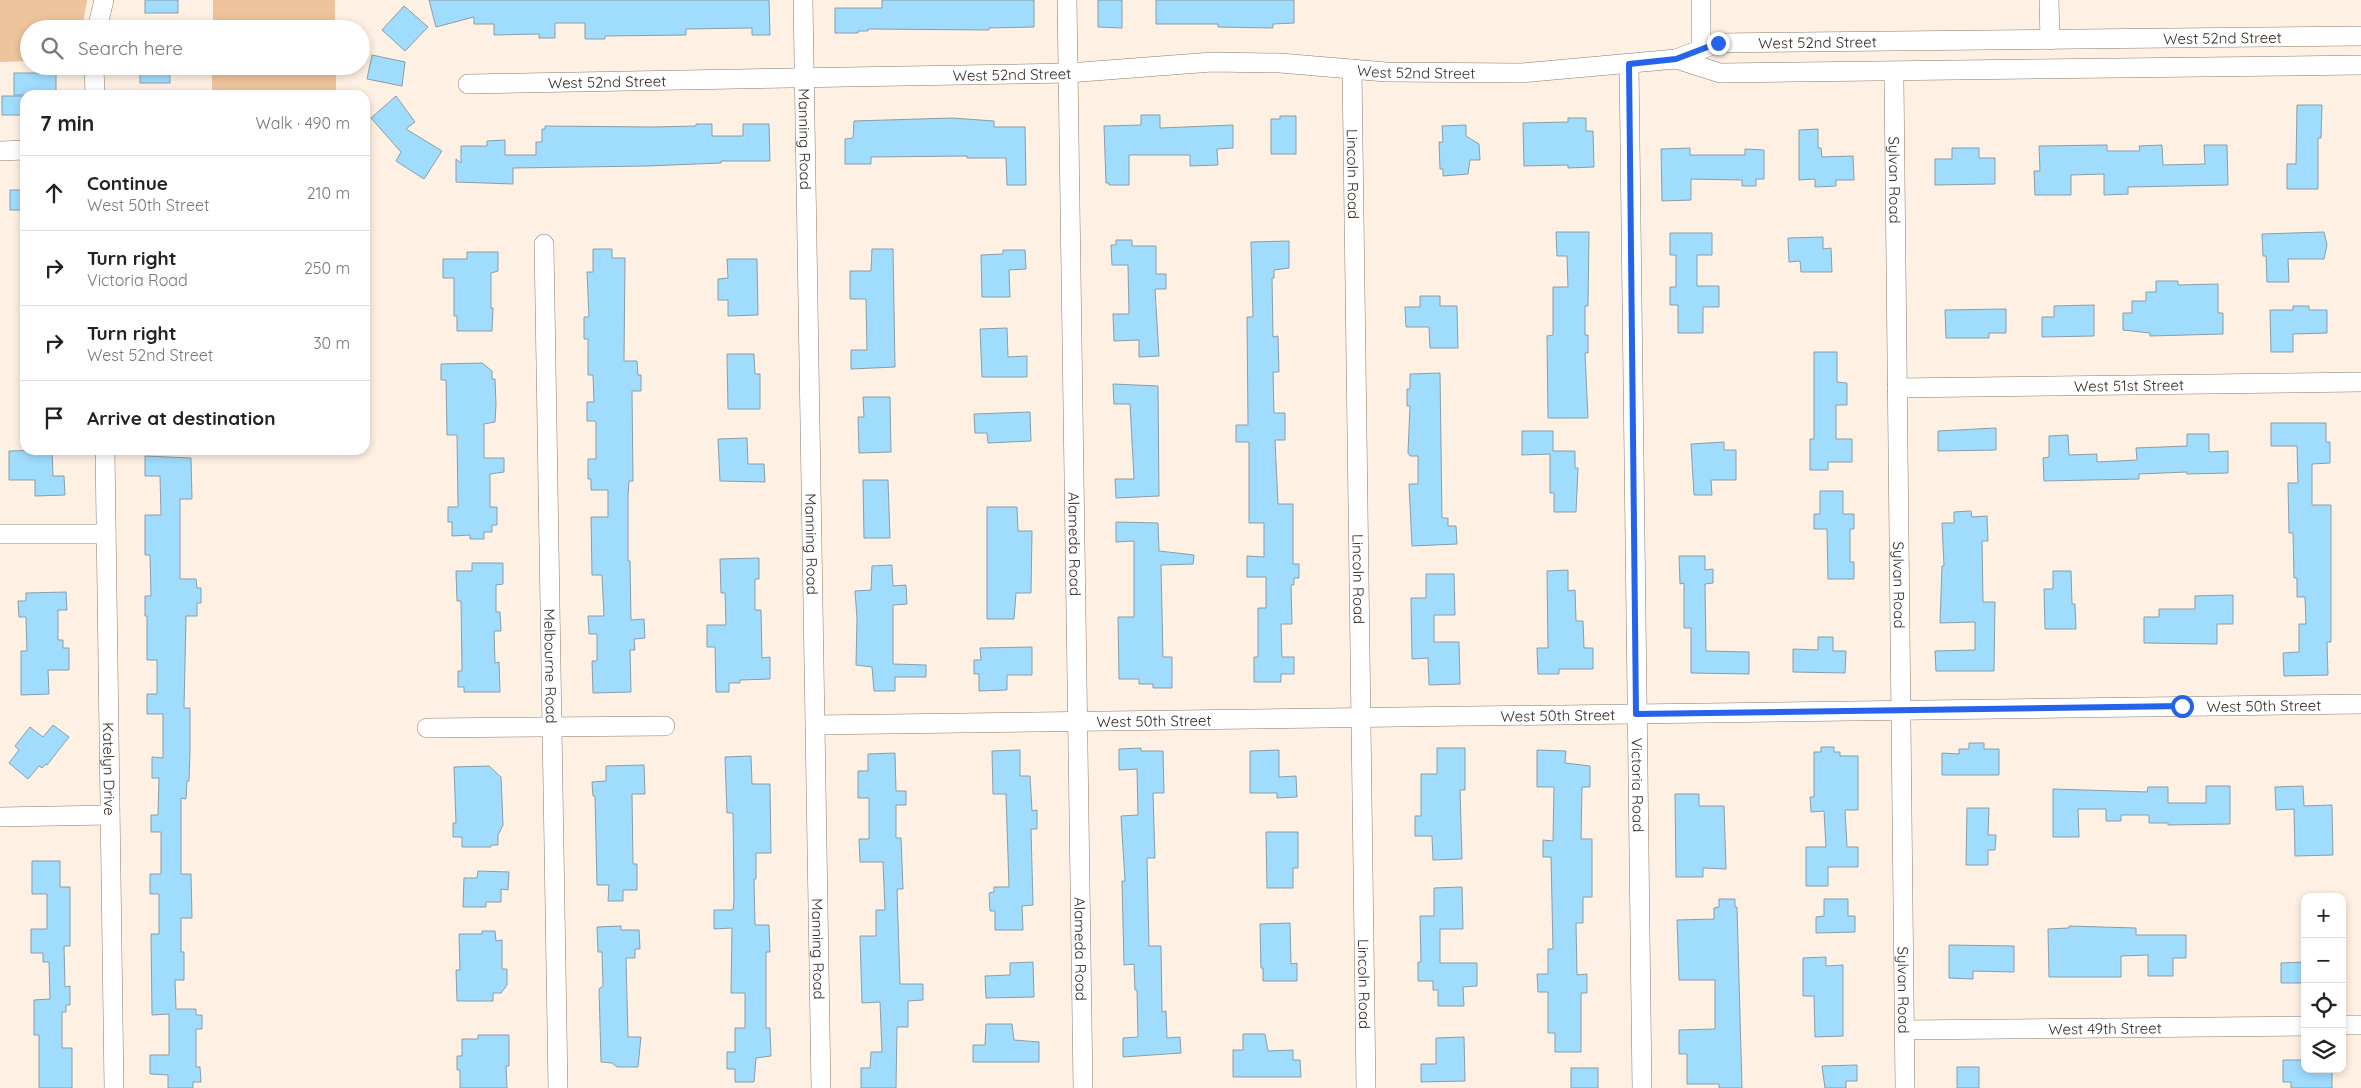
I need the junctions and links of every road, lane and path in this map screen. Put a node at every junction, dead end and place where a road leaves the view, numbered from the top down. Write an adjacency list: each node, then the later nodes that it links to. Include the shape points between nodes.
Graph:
1 (104, 0): 6 (street)
2 (803, 0): 16 (street, Manning Road)
3 (1067, 0): 14 (street, Alameda Road)
4 (1701, 0): 9 (street)
5 (2049, 0): 8 (street)
6 (99, 20)
7 (2361, 36): 8 (street, West 52nd Street)
8 (2050, 40): 9 (street, West 52nd Street, via 1718,43)
9 (1701, 50): 10 (street, West 52nd Street)
10 (1676, 59): 11 (street, West 52nd Street); 12 (street, via 1720,73)
11 (1629, 64): 13 (street, West 52nd Street, via 1522,73); 30 (street, Victoria Road)
12 (2361, 65)
13 (1352, 69): 14 (street, West 52nd Street, via 1212,62); 31 (street, Lincoln Road)
14 (1068, 73): 16 (street, West 52nd Street); 32 (street, Alameda Road)
15 (94, 75): 19 (street)
16 (805, 77): 18 (street, West 52nd Street); 33 (street, Manning Road)
17 (1894, 81): 24 (street, Sylvan Road)
18 (468, 84)
19 (94, 90)
20 (0, 150): 21 (street)
21 (20, 150)
22 (544, 244): 36 (street, Melbourne Road)
23 (2361, 382): 24 (street, West 51st Street)
24 (1898, 388): 29 (street, Sylvan Road)
25 (105, 455): 27 (street, Katelyn Drive)
26 (0, 534): 27 (street)
27 (106, 534): 37 (street, Katelyn Drive)
28 (2361, 704): 29 (street, West 50th Street)
29 (1901, 710): 30 (street, West 50th Street); 42 (street, Sylvan Road)
30 (1636, 714): 31 (street, West 50th Street); 48 (street, Victoria Road)
31 (1361, 717): 32 (street, West 50th Street); 47 (street, Lincoln Road)
32 (1078, 721): 33 (street, West 50th Street); 46 (street, Alameda Road)
33 (816, 725): 45 (street, Manning Road)
34 (665, 726): 36 (street)
35 (427, 728): 36 (street)
36 (553, 728): 44 (street, Melbourne Road)
37 (110, 815): 38 (street); 43 (street, Katelyn Drive)
38 (0, 817)
39 (2346, 1025): 40 (street)
40 (2361, 1025)
41 (2301, 1026): 42 (street, West 49th Street)
42 (1904, 1030): 49 (street, Sylvan Road)
43 (114, 1088)
44 (558, 1088)
45 (821, 1088)
46 (1083, 1088)
47 (1366, 1088)
48 (1642, 1088)
49 (1905, 1088)

